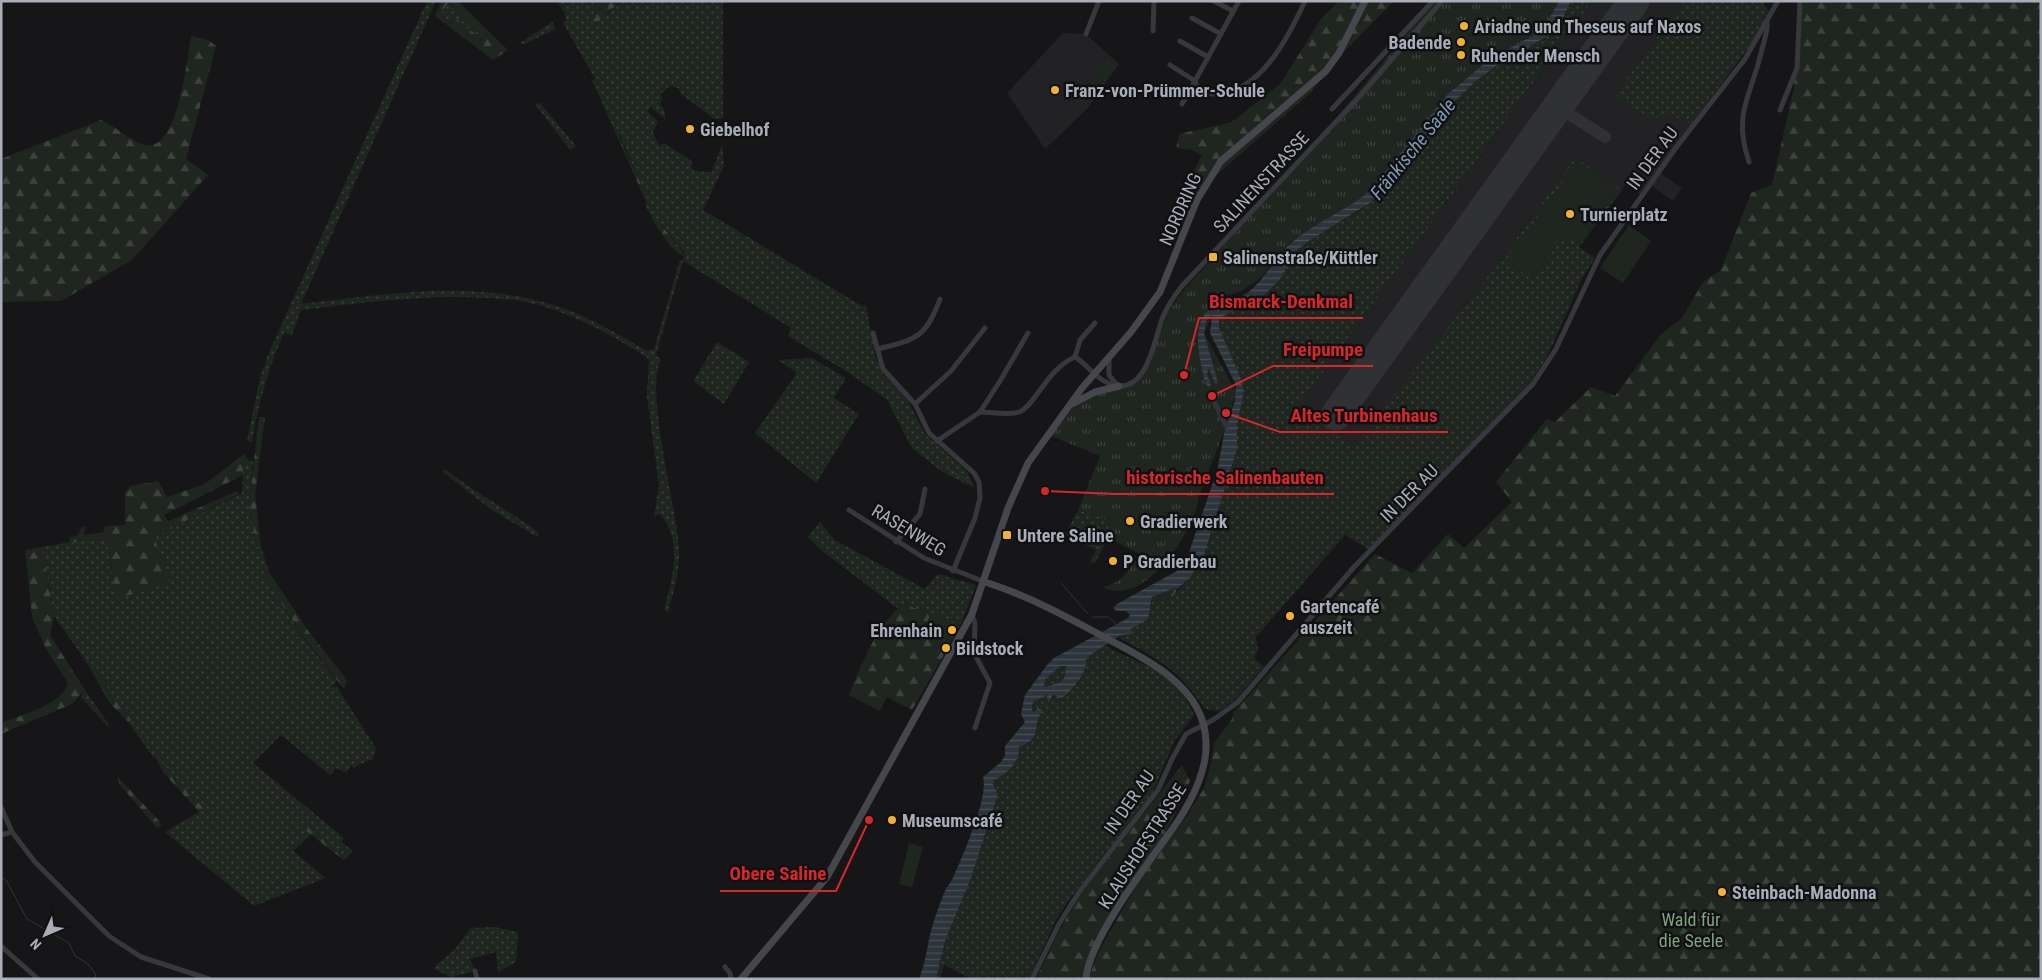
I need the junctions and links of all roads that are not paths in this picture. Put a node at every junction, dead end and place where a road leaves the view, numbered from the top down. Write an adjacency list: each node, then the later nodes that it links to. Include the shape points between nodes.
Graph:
1 (1099, 1): 15 (street)
2 (1154, 1): 14 (street)
3 (1214, 1): 11 (street)
4 (1239, 1): 11 (street)
5 (1305, 1): 20 (street, via 1280,46 1247,84 1228,92 1209,94 1201,92)
6 (1364, 1): 32 (main road, NORDRING, via 1340,53 1326,71 1221,161 1197,200 1160,292 1132,332)
7 (1433, 1): 22 (street)
8 (1442, 1): 34 (street, SALINENSTRASSE, via 1360,96 1182,286 1165,312 1148,364 1134,381)
9 (1778, 1): 13 (street, IN DER AU)
10 (1800, 1): 23 (street, via 1797,68)
11 (1234, 11): 16 (street)
12 (1192, 18): 16 (street)
13 (1767, 22): 24 (street, via 1761,56 1742,112); 45 (street, IN DER AU, via 1745,59 1675,149 1600,255 1556,349 1533,384 1354,567 1238,702)
14 (1152, 31)
15 (1086, 34)
16 (1221, 34): 18 (street)
17 (1180, 41): 18 (street)
18 (1208, 57): 20 (street)
19 (1170, 65): 20 (street)
20 (1195, 82): 21 (street)
21 (1182, 104)
22 (1332, 109)
23 (1780, 110)
24 (1748, 162)
25 (940, 299): 30 (street, via 932,320 919,336)
26 (1095, 323): 31 (street, via 1080,340)
27 (985, 328): 35 (street, via 951,370)
28 (1028, 332): 37 (street)
29 (874, 334): 30 (street)
30 (878, 348): 35 (street, via 884,370)
31 (1075, 357): 33 (street); 37 (street, via 1049,376 1025,410 1018,413)
32 (1109, 357): 33 (main road, NORDRING); 34 (street, via 1109,375)
33 (1095, 373): 34 (street); 36 (main road)
34 (1118, 386): 36 (main road, via 1083,397)
35 (915, 404): 38 (street, via 929,433)
36 (1070, 406): 43 (main road, via 1028,463 1008,508)
37 (980, 412): 38 (street)
38 (937, 441): 42 (street, via 974,473 979,482 980,498 975,518)
39 (925, 489): 41 (street, via 920,514)
40 (849, 510): 41 (street, RASENWEG)
41 (896, 542): 42 (street, RASENWEG)
42 (953, 571): 43 (street, RASENWEG)
43 (985, 582): 44 (main road); 45 (main road, KLAUSHOFSTRASSE, via 1025,595 1153,664 1189,695)
44 (972, 614): 46 (street, via 976,624 974,653 990,683); 57 (main road, via 827,877)
45 (1203, 725): 58 (street, IN DER AU, via 1186,734 1158,790 1079,892 1058,924); 59 (main road, KLAUSHOFSTRASSE, via 1206,760 1194,795 1129,890 1094,951)
46 (975, 728)
47 (1, 807): 48 (street)
48 (12, 832): 49 (street); 54 (street, via 35,862 126,949)
49 (1, 835)
50 (1, 946): 53 (street)
51 (726, 967): 56 (street)
52 (474, 970): 55 (street)
53 (38, 979)
54 (209, 979)
55 (477, 979)
56 (731, 979)
57 (741, 979)
58 (1032, 979)
59 (1086, 979)

